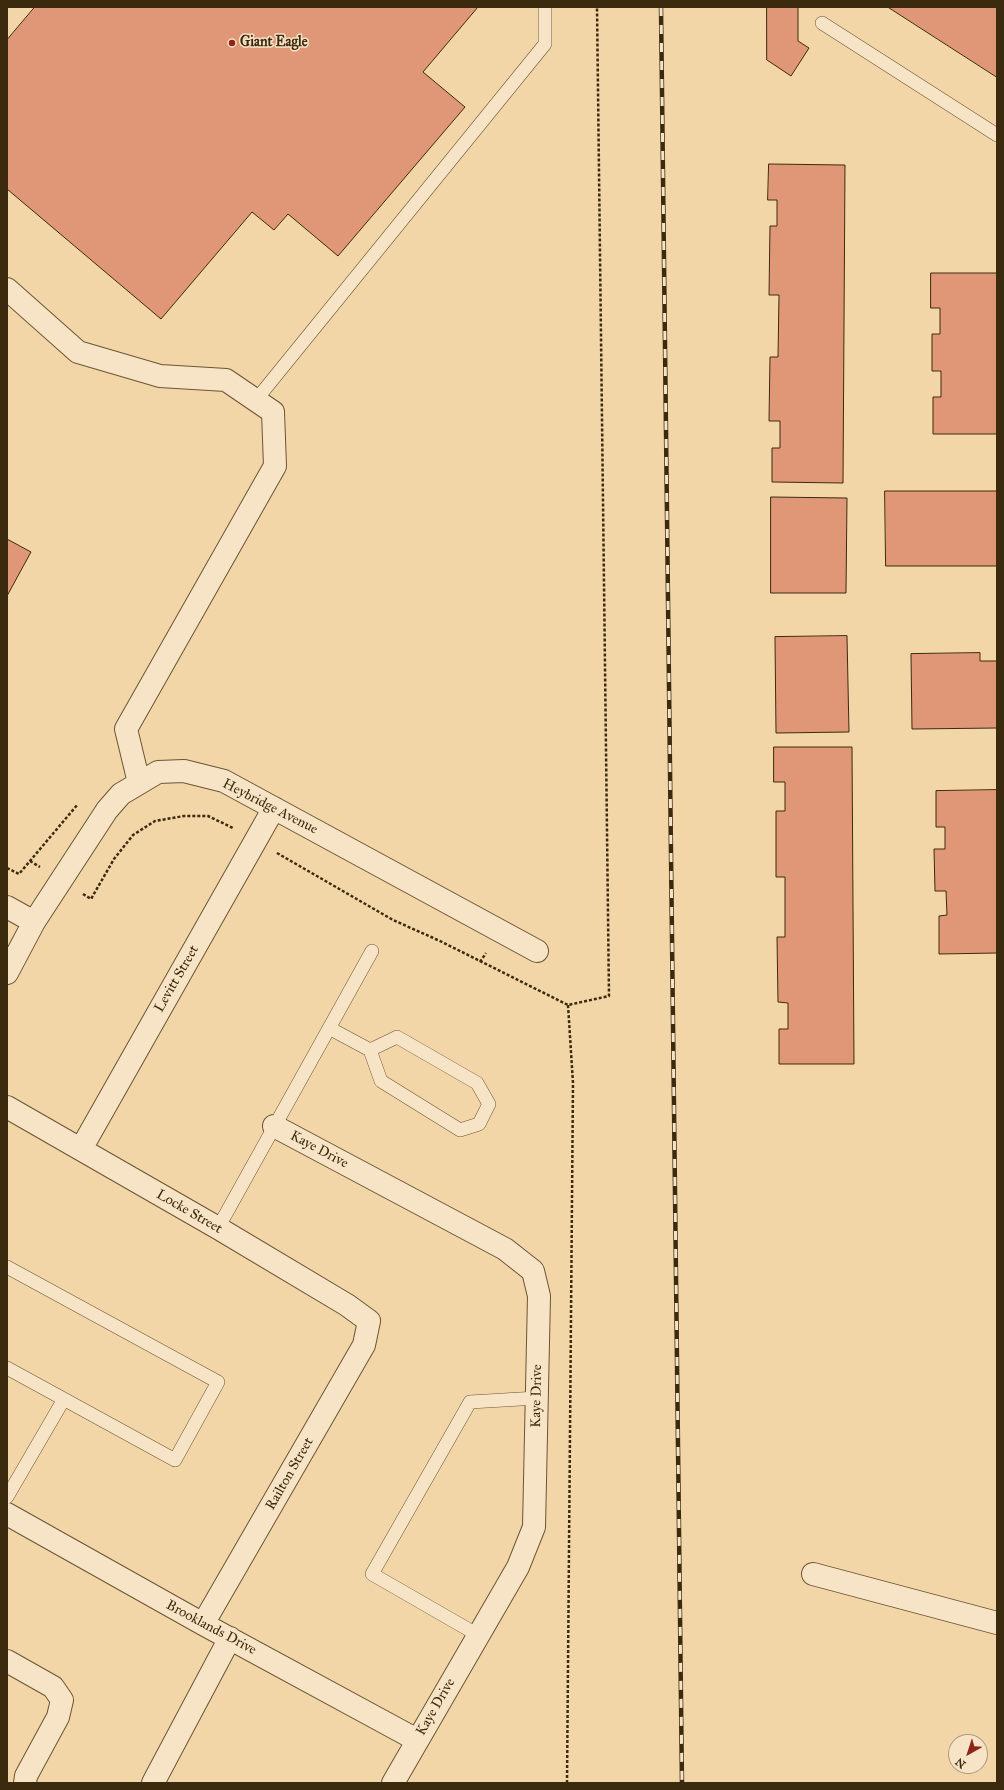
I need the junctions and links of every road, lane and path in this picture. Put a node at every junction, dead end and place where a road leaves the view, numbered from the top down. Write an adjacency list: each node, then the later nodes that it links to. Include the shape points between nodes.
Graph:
1 (545, 7): 6 (lane, via 545,44)
2 (597, 7): 17 (path, via 609,996)
3 (822, 23): 4 (lane)
4 (997, 135)
5 (7, 289): 6 (street, via 78,352 160,376 226,380)
6 (256, 400): 7 (street, via 273,412 276,466 126,729)
7 (139, 783): 8 (street, Heybridge Avenue, via 158,772 184,771 224,781); 11 (street, Heybridge Avenue, via 121,794 107,810)
8 (274, 808): 9 (street, Levitt Street); 15 (street, Heybridge Avenue)
9 (256, 841): 11 (path, via 208,816 184,816 155,821 133,835 114,859 91,899); 17 (path, via 393,920); 22 (street, Levitt Street)
10 (30, 861): 11 (path)
11 (62, 881): 13 (street, Heybridge Avenue)
12 (7, 907): 13 (street)
13 (34, 922): 16 (street, Heybridge Avenue)
14 (372, 951): 18 (lane)
15 (537, 951)
16 (7, 973)
17 (568, 1005): 41 (path, via 573,1083)
18 (329, 1028): 19 (lane); 21 (lane)
19 (370, 1050): 19 (lane, via 381,1080 460,1130 479,1124 489,1104 477,1082 396,1037)
20 (7, 1107): 22 (street, Locke Street)
21 (274, 1126): 23 (lane); 27 (street, Kaye Drive, via 505,1249 533,1271 539,1296)
22 (81, 1149): 23 (street, Locke Street)
23 (218, 1228): 25 (street, Locke Street, via 347,1305)
24 (7, 1267): 28 (lane, via 218,1382 175,1460)
25 (368, 1321): 33 (street, Railton Street, via 364,1345)
26 (7, 1368): 28 (lane)
27 (537, 1398): 34 (street, Kaye Drive, via 534,1527 518,1567); 34 (lane, via 470,1402 372,1574)
28 (64, 1399): 29 (lane)
29 (7, 1497)
30 (7, 1514): 33 (street, Brooklands Drive)
31 (813, 1574): 32 (street)
32 (997, 1623)
33 (203, 1624): 35 (street, Brooklands Drive)
34 (478, 1635): 37 (street, Kaye Drive)
35 (230, 1638): 37 (street, Brooklands Drive); 39 (street)
36 (7, 1661): 38 (street, via 53,1687 62,1700 58,1718 26,1776)
37 (417, 1740): 40 (street, Kaye Drive)
38 (25, 1783)
39 (153, 1783)
40 (393, 1783)
41 (567, 1783)

